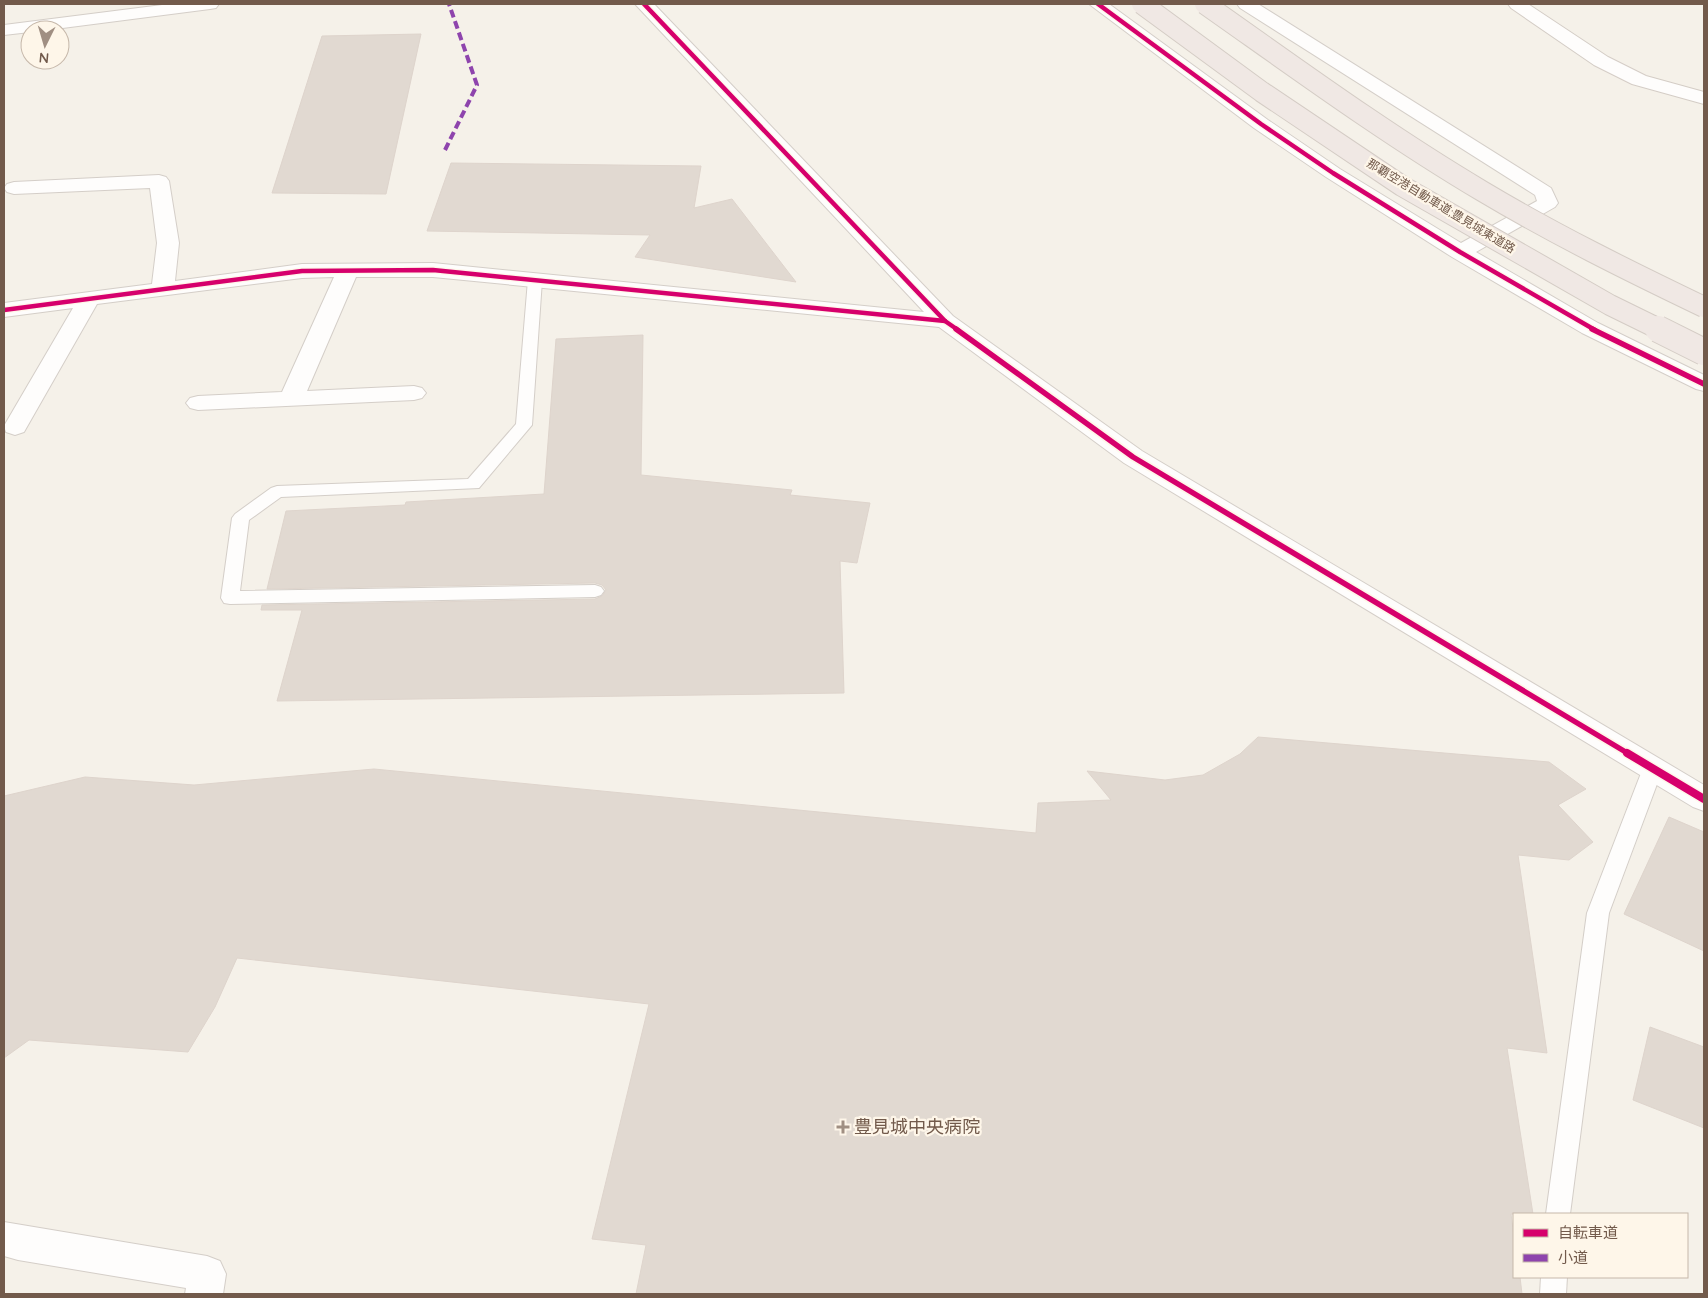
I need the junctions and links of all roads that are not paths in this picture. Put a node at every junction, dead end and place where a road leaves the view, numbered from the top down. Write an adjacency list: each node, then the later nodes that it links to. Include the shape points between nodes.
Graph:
1 (210, 4): 8 (street)
2 (644, 4): 18 (street)
3 (1098, 4): 11 (street, via 1325,168)
4 (1142, 4): 19 (highway, 那覇空港自動車道;豊見城東道路, bridge, via 1262,92 1402,186 1610,305)
5 (1205, 4): 16 (highway, bridge, via 1452,173 1556,232)
6 (1246, 4): 11 (street, via 1544,192 1548,203)
7 (1518, 4): 9 (street, via 1601,61 1639,80)
8 (4, 30)
9 (1704, 98)
10 (14, 188): 14 (street, via 159,181 168,244)
11 (1460, 252): 20 (street, via 1590,328)
12 (348, 271): 13 (street, via 433,270); 14 (street, via 302,271); 22 (street)
13 (535, 280): 18 (street); 25 (lane, via 524,426 473,484 277,492 241,518 230,598)
14 (162, 288): 15 (street)
15 (90, 298): 17 (street); 24 (street)
16 (1704, 307)
17 (4, 310)
18 (945, 321): 26 (street, via 1134,457)
19 (1704, 352)
20 (1704, 384)
21 (414, 393): 22 (street)
22 (291, 399): 23 (street)
23 (198, 402)
24 (15, 427)
25 (595, 591)
26 (1653, 768): 27 (street); 28 (lane, via 1598,913)
27 (1704, 799)
28 (1558, 1213)
29 (4, 1239): 31 (street, via 207,1274)
30 (1554, 1278): 32 (lane)
31 (204, 1294)
32 (1553, 1294)

